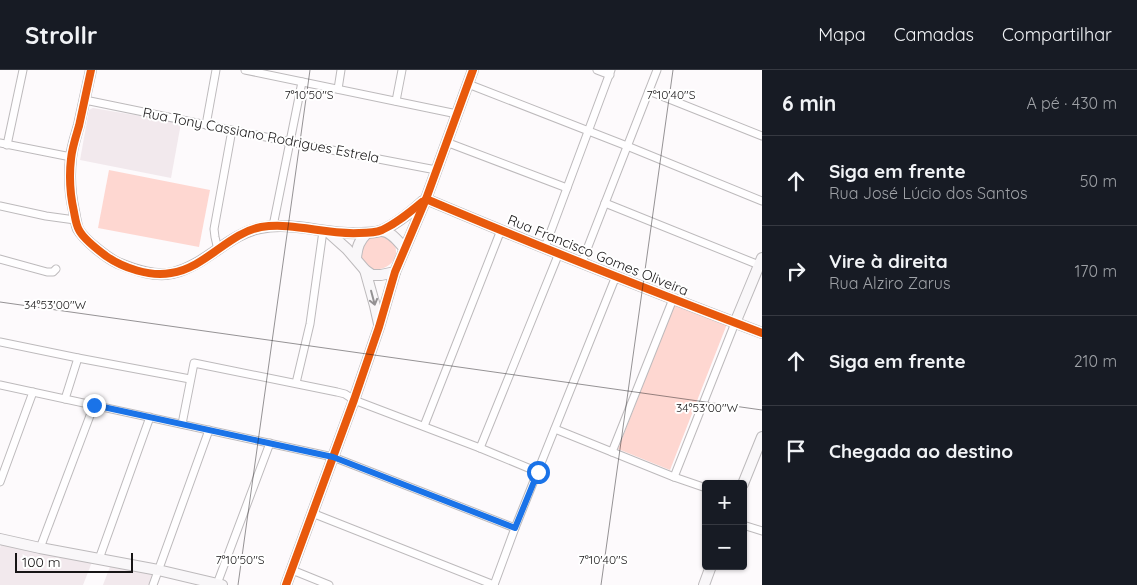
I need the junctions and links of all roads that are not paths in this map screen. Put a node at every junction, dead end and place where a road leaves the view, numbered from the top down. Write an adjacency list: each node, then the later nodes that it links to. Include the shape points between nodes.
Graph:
1 (23, 70): 25 (street)
2 (91, 70): 16 (street)
3 (216, 70): 19 (street)
4 (244, 70): 10 (street)
5 (342, 70): 14 (street)
6 (402, 70): 17 (street)
7 (473, 70): 13 (street)
8 (597, 70): 11 (street)
9 (657, 70): 15 (street)
10 (277, 73): 12 (street)
11 (610, 73): 21 (street)
12 (302, 82): 14 (street); 23 (street)
13 (468, 84): 18 (street); 21 (street)
14 (338, 89): 17 (street)
15 (649, 91): 22 (street); 26 (street)
16 (85, 100): 19 (street, Rua Tony Cassiano Rodrigues Estrela); 27 (street)
17 (396, 101): 18 (street)
18 (457, 114): 24 (street)
19 (206, 125): 20 (street, Rua Tony Cassiano Rodrigues Estrela)
20 (232, 130): 23 (street, Rua Tony Cassiano Rodrigues Estrela); 42 (street, via 214,229)
21 (588, 131): 26 (street); 29 (street)
22 (762, 136)
23 (290, 142): 28 (street, Rua Tony Cassiano Rodrigues Estrela); 35 (street)
24 (446, 142): 28 (street); 29 (street)
25 (3, 144): 27 (street)
26 (627, 146): 31 (street); 32 (street)
27 (71, 157): 34 (street, via 71,199)
28 (436, 170): 30 (street)
29 (567, 188): 40 (street)
30 (426, 199): 36 (street, Rua Francisco Gomes Oliveira); 37 (street); 41 (street)
31 (762, 201)
32 (605, 203): 46 (street); 47 (street)
33 (0, 206): 34 (street)
34 (76, 220): 42 (street, via 79,230 97,249 112,260 141,272 171,274)
35 (273, 226): 38 (street); 42 (street, via 247,232)
36 (501, 230): 40 (street, Rua Francisco Gomes Oliveira); 67 (street)
37 (380, 231): 39 (street); 41 (street, via 394,237)
38 (326, 232): 39 (street); 45 (street); 59 (street)
39 (367, 233): 45 (street, via 358,245)
40 (545, 247): 43 (street, Rua Francisco Gomes Oliveira)
41 (404, 248): 50 (street)
42 (218, 250)
43 (559, 253): 46 (street, Rua Francisco Gomes Oliveira); 72 (street)
44 (0, 258): 48 (street, via 47,272)
45 (356, 258): 49 (street)
46 (582, 262): 51 (street, Rua Francisco Gomes Oliveira)
47 (761, 262): 53 (street)
48 (56, 269)
49 (365, 270): 50 (street, via 372,275); 54 (street, one-way to 54)
50 (395, 272): 54 (street)
51 (616, 276): 52 (street, Rua Francisco Gomes Oliveira); 68 (street)
52 (673, 299): 53 (street, Rua Francisco Gomes Oliveira); 73 (street)
53 (735, 323): 55 (street, Rua Francisco Gomes Oliveira); 76 (street)
54 (379, 327): 63 (street)
55 (762, 333)
56 (0, 342): 57 (street)
57 (78, 358): 58 (street); 62 (street)
58 (190, 379): 59 (street, via 194,363); 66 (street)
59 (296, 383): 63 (street, via 345,394)
60 (0, 385): 61 (street)
61 (33, 392): 62 (street); 78 (street)
62 (65, 399): 64 (street)
63 (354, 400): 67 (street); 74 (street)
64 (94, 405): 65 (street); 85 (street)
65 (150, 417): 66 (street); 86 (street)
66 (182, 424): 69 (street)
67 (424, 426): 72 (street)
68 (555, 428): 73 (street); 75 (street)
69 (209, 430): 71 (street); 87 (street)
70 (761, 441): 77 (street)
71 (270, 443): 74 (street); 91 (street)
72 (480, 448): 75 (street)
73 (612, 452): 76 (street)
74 (333, 457): 80 (street); 82 (street)
75 (538, 472): 82 (street)
76 (674, 477): 79 (street)
77 (745, 480)
78 (0, 482)
79 (702, 487)
80 (312, 513): 88 (street); 94 (street)
81 (747, 526): 83 (street)
82 (515, 528): 94 (street)
83 (762, 531)
84 (0, 539): 85 (street)
85 (40, 548): 86 (street)
86 (99, 559): 87 (street)
87 (158, 570): 90 (street); 91 (street)
88 (292, 570): 92 (street); 93 (street)
89 (710, 570): 95 (street)
90 (153, 585)
91 (220, 585)
92 (286, 585)
93 (329, 585)
94 (494, 585)
95 (704, 585)

